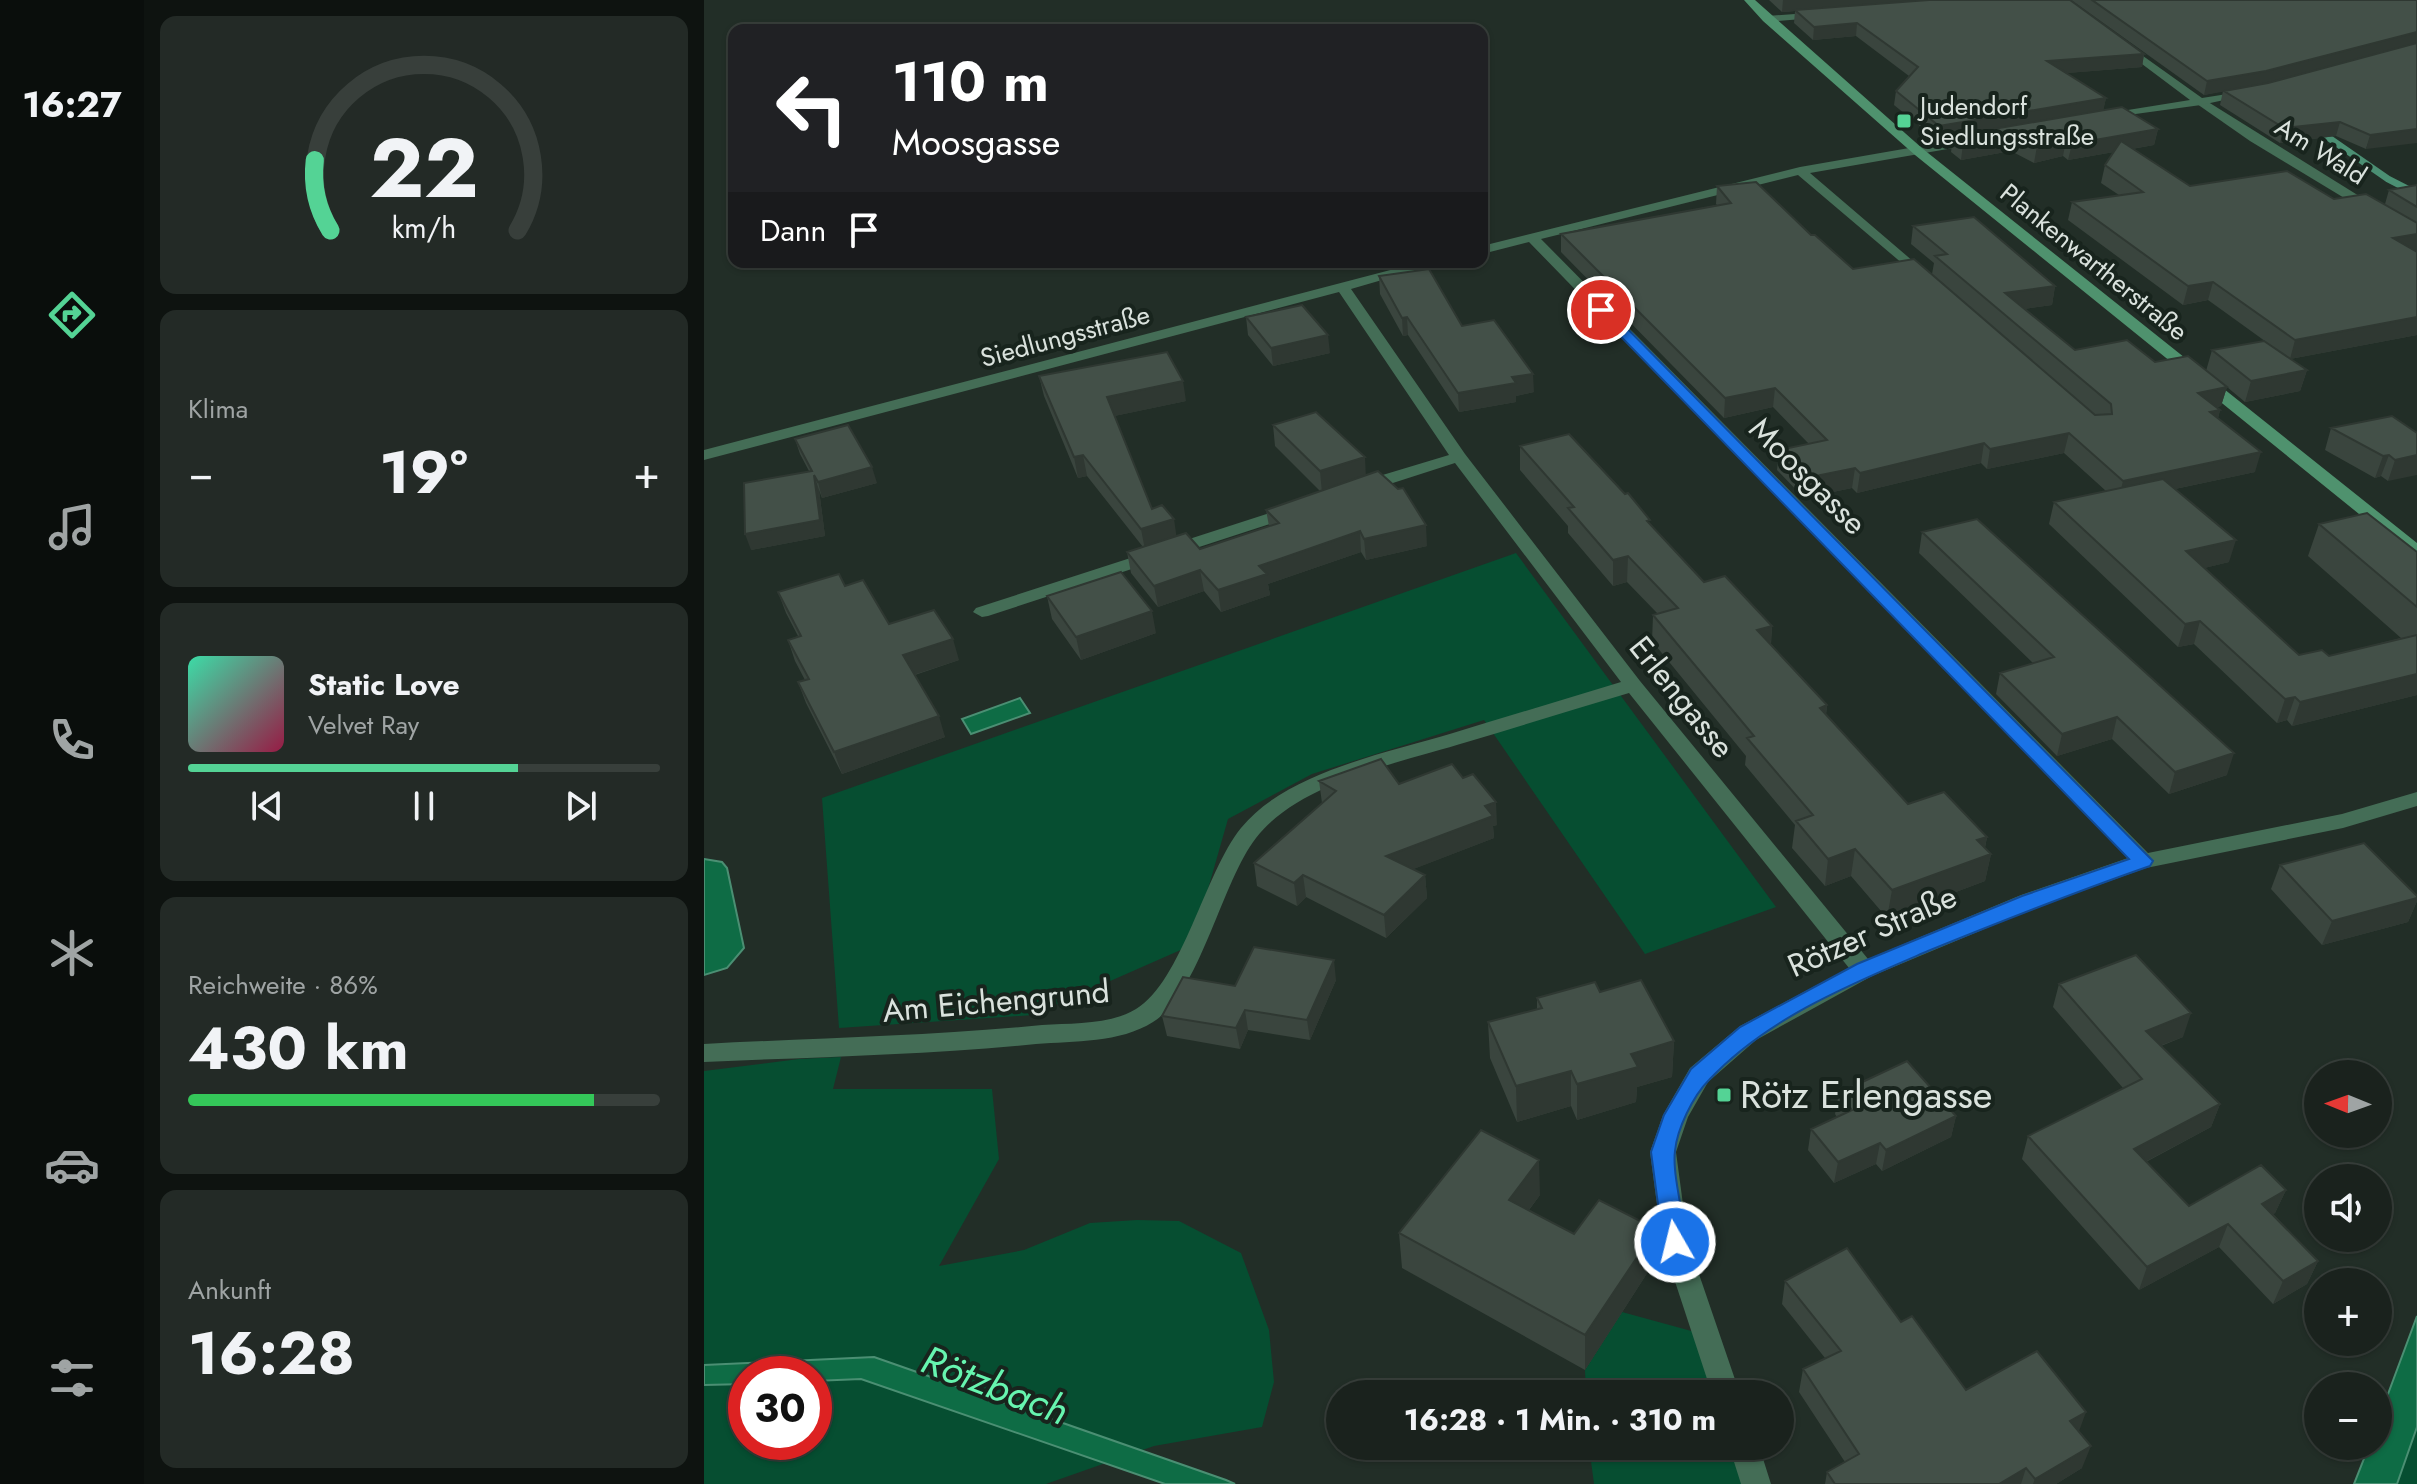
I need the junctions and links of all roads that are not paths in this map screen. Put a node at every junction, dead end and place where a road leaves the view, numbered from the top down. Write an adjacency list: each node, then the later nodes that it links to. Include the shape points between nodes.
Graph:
1 (1749, 0): 3 (main road, Plankenwartherstraße)
2 (1837, 14): 3 (street)
3 (1767, 19): 9 (main road, Plankenwartherstraße)
4 (2117, 40): 6 (street, Am Wald)
5 (2264, 91): 6 (street)
6 (2201, 102): 7 (street); 12 (street, Am Wald)
7 (2093, 118)
8 (1991, 137): 9 (street)
9 (1919, 152): 10 (street); 21 (main road, Plankenwartherstraße)
10 (1800, 171): 11 (street); 16 (street)
11 (1531, 237): 13 (street); 25 (street, Moosgasse)
12 (2417, 238)
13 (1488, 248)
14 (1414, 268): 15 (street, Siedlungsstraße)
15 (1343, 287): 17 (street, Siedlungsstraße); 18 (street, Erlengasse)
16 (1938, 291)
17 (704, 455)
18 (1459, 457): 19 (street); 23 (street, Erlengasse)
19 (1344, 493)
20 (1314, 503): 22 (street)
21 (2417, 552)
22 (982, 612)
23 (1633, 685): 26 (street, Erlengasse); 27 (street, Am Eichengrund, via 1363,767 1286,801 1239,846 1184,962 1160,1002 1144,1016 1013,1038)
24 (2417, 799): 25 (street, Rötzer Straße, via 2343,821)
25 (2143, 861): 26 (street, Rötzer Straße, via 2029,901)
26 (1864, 970): 28 (street, Rötzer Straße, via 1748,1033 1699,1075 1663,1152 1675,1242)
27 (704, 1053)
28 (1721, 1380)
29 (1748, 1460): 30 (street)
30 (1756, 1484)

